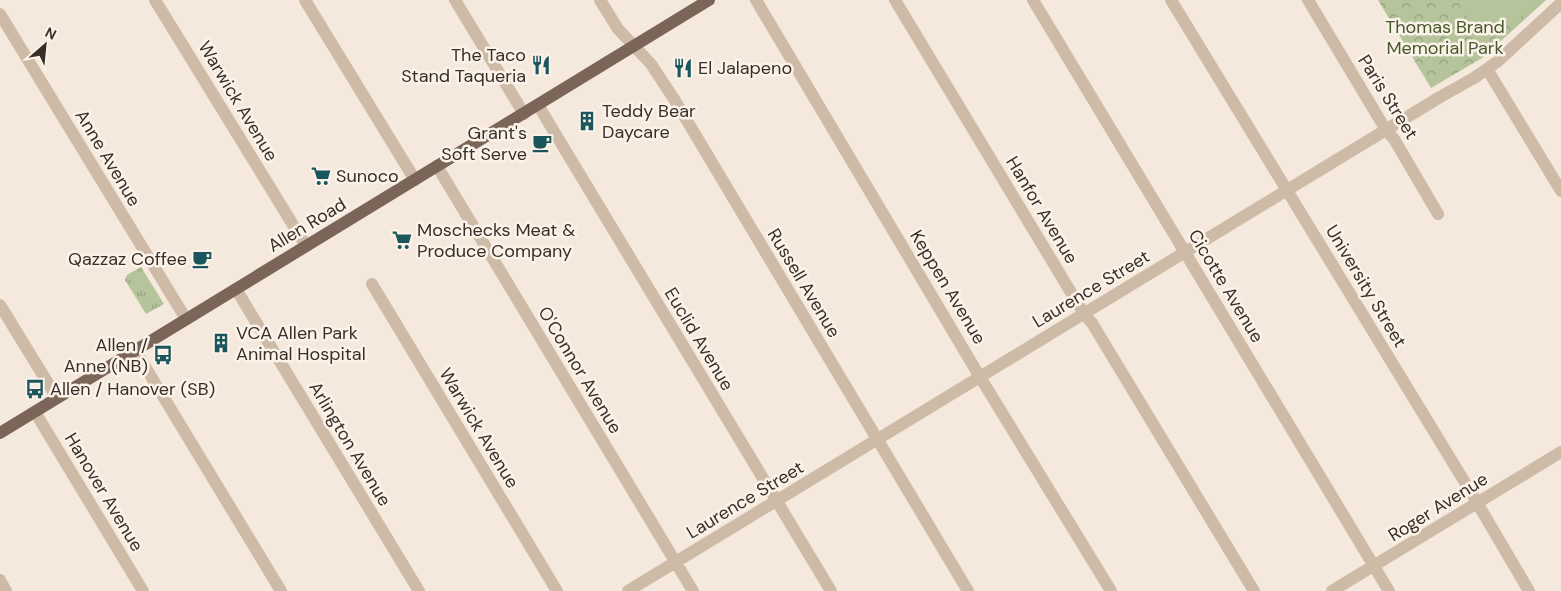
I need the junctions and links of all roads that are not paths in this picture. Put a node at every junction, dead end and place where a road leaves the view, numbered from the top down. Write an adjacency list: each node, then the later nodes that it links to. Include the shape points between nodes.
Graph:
1 (155, 0): 23 (street, Warwick Avenue)
2 (305, 0): 19 (street)
3 (455, 0): 16 (street)
4 (600, 0): 13 (street, Russell Avenue, via 618,29)
5 (709, 0): 13 (main road, Allen Road)
6 (756, 0): 31 (street, Keppen Avenue)
7 (896, 0): 28 (street, Hanfor Avenue)
8 (1033, 0): 24 (street, Cicotte Avenue)
9 (1171, 0): 20 (street, University Street)
10 (1308, 0): 17 (street, Paris Street)
11 (1561, 3): 14 (street, Laurence Street)
12 (0, 14): 29 (street, Anne Avenue)
13 (635, 46): 15 (main road, Allen Road); 35 (street, Russell Avenue, via 652,64)
14 (1487, 69): 17 (street, Laurence Street); 21 (street)
15 (538, 105): 16 (main road, Allen Road); 37 (street, Euclid Avenue)
16 (524, 114): 18 (main road, Allen Road)
17 (1386, 130): 20 (street, Laurence Street); 22 (street, Paris Street)
18 (437, 166): 19 (main road, Allen Road); 39 (street, O'Connor Avenue)
19 (415, 180): 23 (main road, Allen Road)
20 (1287, 191): 24 (street, Laurence Street); 38 (street, University Street)
21 (1561, 191)
22 (1438, 214)
23 (306, 246): 26 (main road, Allen Road)
24 (1185, 252): 28 (street, Laurence Street); 40 (street, Cicotte Avenue)
25 (372, 284): 46 (street, Warwick Avenue)
26 (236, 289): 29 (main road, Allen Road); 45 (street, Arlington Avenue)
27 (0, 305): 32 (street)
28 (1084, 314): 31 (street, Laurence Street); 52 (street, Hanfor Avenue)
29 (186, 319): 30 (main road, Allen Road)
30 (135, 350): 32 (main road, Allen Road); 44 (street)
31 (980, 376): 35 (street, Laurence Street); 51 (street, Keppen Avenue)
32 (56, 398): 33 (main road, Allen Road)
33 (35, 412): 34 (main road, Allen Road); 43 (street, Hanover Avenue)
34 (0, 433)
35 (877, 440): 37 (street, Laurence Street); 50 (street, Russell Avenue)
36 (1561, 452): 38 (street, Roger Avenue)
37 (776, 501): 39 (street, Laurence Street); 49 (street, Euclid Avenue)
38 (1477, 503): 40 (street, Roger Avenue); 55 (street, University Street)
39 (676, 562): 47 (street, Laurence Street); 48 (street, O'Connor Avenue)
40 (1374, 566): 53 (street, Roger Avenue); 54 (street, Cicotte Avenue)
41 (0, 580): 42 (street)
42 (6, 591)
43 (143, 591)
44 (281, 591)
45 (420, 591)
46 (557, 591)
47 (628, 591)
48 (693, 591)
49 (831, 591)
50 (968, 591)
51 (1111, 591)
52 (1254, 591)
53 (1332, 591)
54 (1390, 591)
55 (1529, 591)

